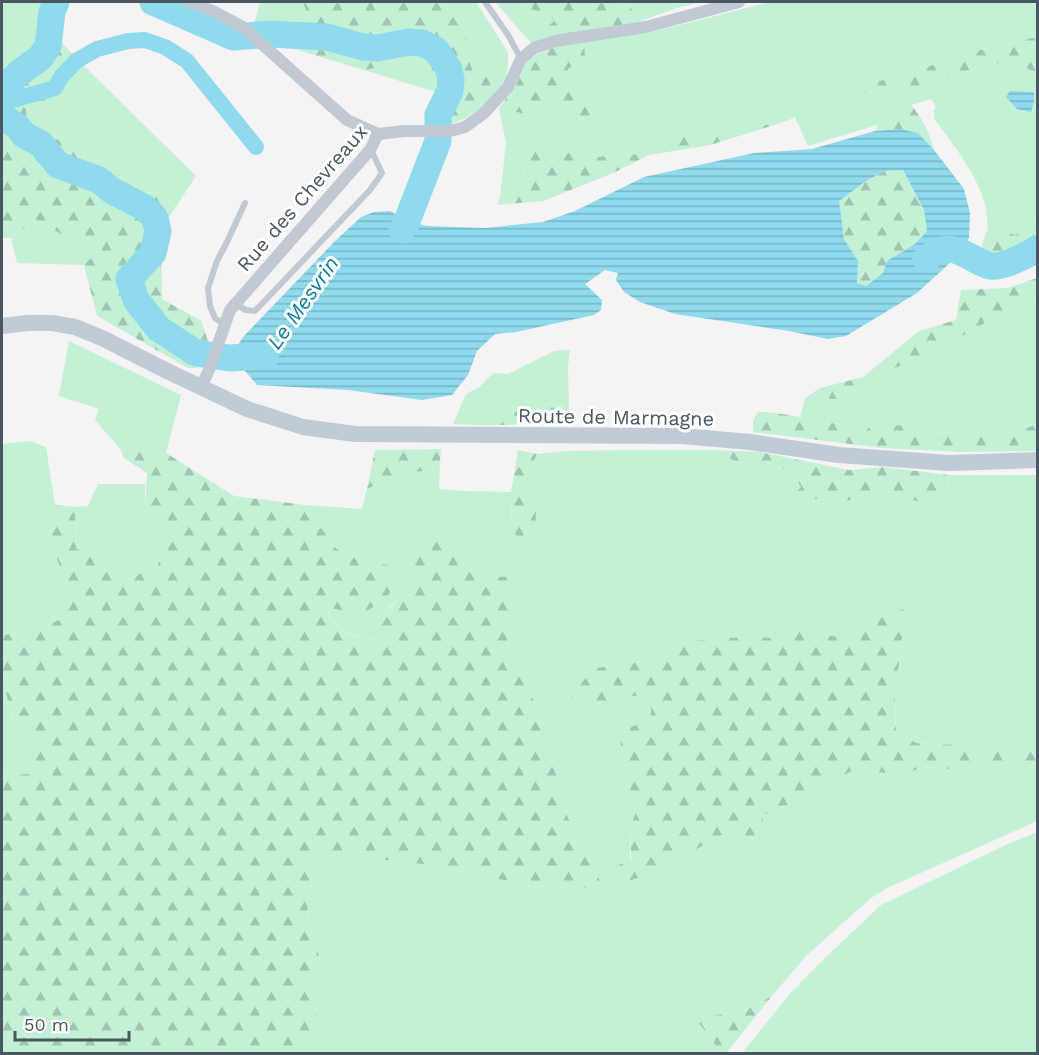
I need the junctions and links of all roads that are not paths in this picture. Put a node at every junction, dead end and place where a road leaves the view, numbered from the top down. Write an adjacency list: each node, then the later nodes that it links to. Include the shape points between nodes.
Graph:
1 (189, 2): 5 (street, via 243,27 347,120)
2 (486, 2): 4 (lane)
3 (739, 2): 4 (street, via 646,27 555,41 534,48)
4 (522, 58): 5 (street, Rue des Chevreaux, via 508,87 465,127)
5 (378, 134): 6 (street, Rue des Chevreaux)
6 (370, 150): 8 (street, Rue des Chevreaux); 8 (lane, via 382,173 370,190 255,311)
7 (245, 203): 9 (lane, via 208,288 214,318)
8 (235, 304): 9 (street, Rue des Chevreaux)
9 (224, 324): 11 (street, Rue des Chevreaux)
10 (2, 326): 11 (main road, Route de Marmagne, via 52,323 75,327)
11 (201, 387): 12 (main road, Route de Marmagne, via 247,409 303,427 355,434 682,436 840,455 949,463)
12 (1038, 460)

